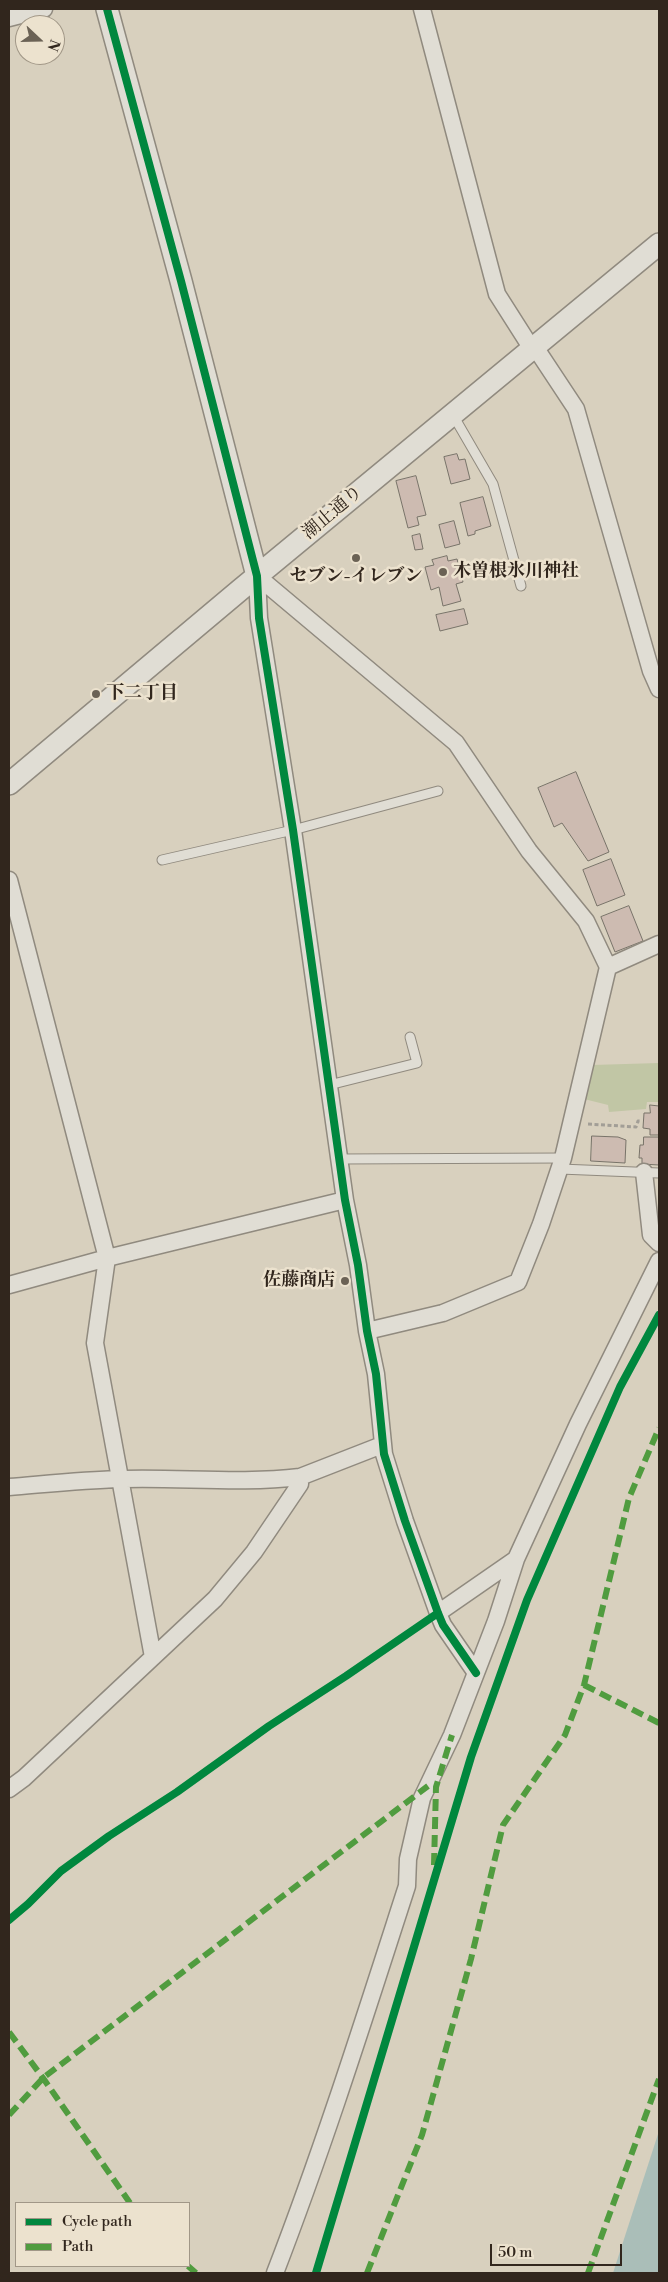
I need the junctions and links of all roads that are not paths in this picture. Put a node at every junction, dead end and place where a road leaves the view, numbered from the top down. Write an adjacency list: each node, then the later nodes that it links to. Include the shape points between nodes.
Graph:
1 (44, 9): 4 (street)
2 (107, 9): 8 (street)
3 (422, 9): 6 (street, via 498,294)
4 (9, 18)
5 (659, 244): 6 (street, 潮止通り)
6 (534, 348): 7 (street, 潮止通り); 10 (street, via 576,408 651,671)
7 (452, 415): 8 (street, 潮止通り); 9 (lane, via 493,484)
8 (257, 576): 11 (street, 潮止通り); 13 (street, via 260,618); 17 (street, via 456,743 529,851 586,921)
9 (521, 586)
10 (659, 689)
11 (9, 784)
12 (438, 791): 13 (lane)
13 (293, 830): 14 (lane); 19 (street)
14 (162, 860)
15 (9, 880): 25 (street)
16 (659, 944): 17 (street)
17 (608, 967): 21 (street)
18 (410, 1036): 19 (lane, via 417,1063)
19 (329, 1085): 20 (street)
20 (340, 1159): 21 (lane); 23 (street)
21 (562, 1163): 22 (lane); 28 (street, via 518,1282 443,1313)
22 (652, 1172): 24 (street, via 651,1235)
23 (345, 1200): 25 (street); 28 (street)
24 (659, 1243)
25 (107, 1258): 27 (street); 31 (street, via 95,1343)
26 (659, 1261): 33 (street, via 578,1424)
27 (9, 1285)
28 (367, 1332): 29 (street, via 376,1374)
29 (382, 1445): 30 (street); 34 (street)
30 (300, 1476): 31 (street, via 225,1481); 35 (street, via 300,1484 254,1552 221,1592)
31 (120, 1479): 32 (street); 35 (street)
32 (9, 1486)
33 (516, 1559): 34 (street); 36 (street)
34 (438, 1613): 36 (street)
35 (153, 1657): 37 (street)
36 (476, 1672): 38 (street, via 452,1735 422,1798 408,1859 407,1886)
37 (9, 1789)
38 (275, 2273)

